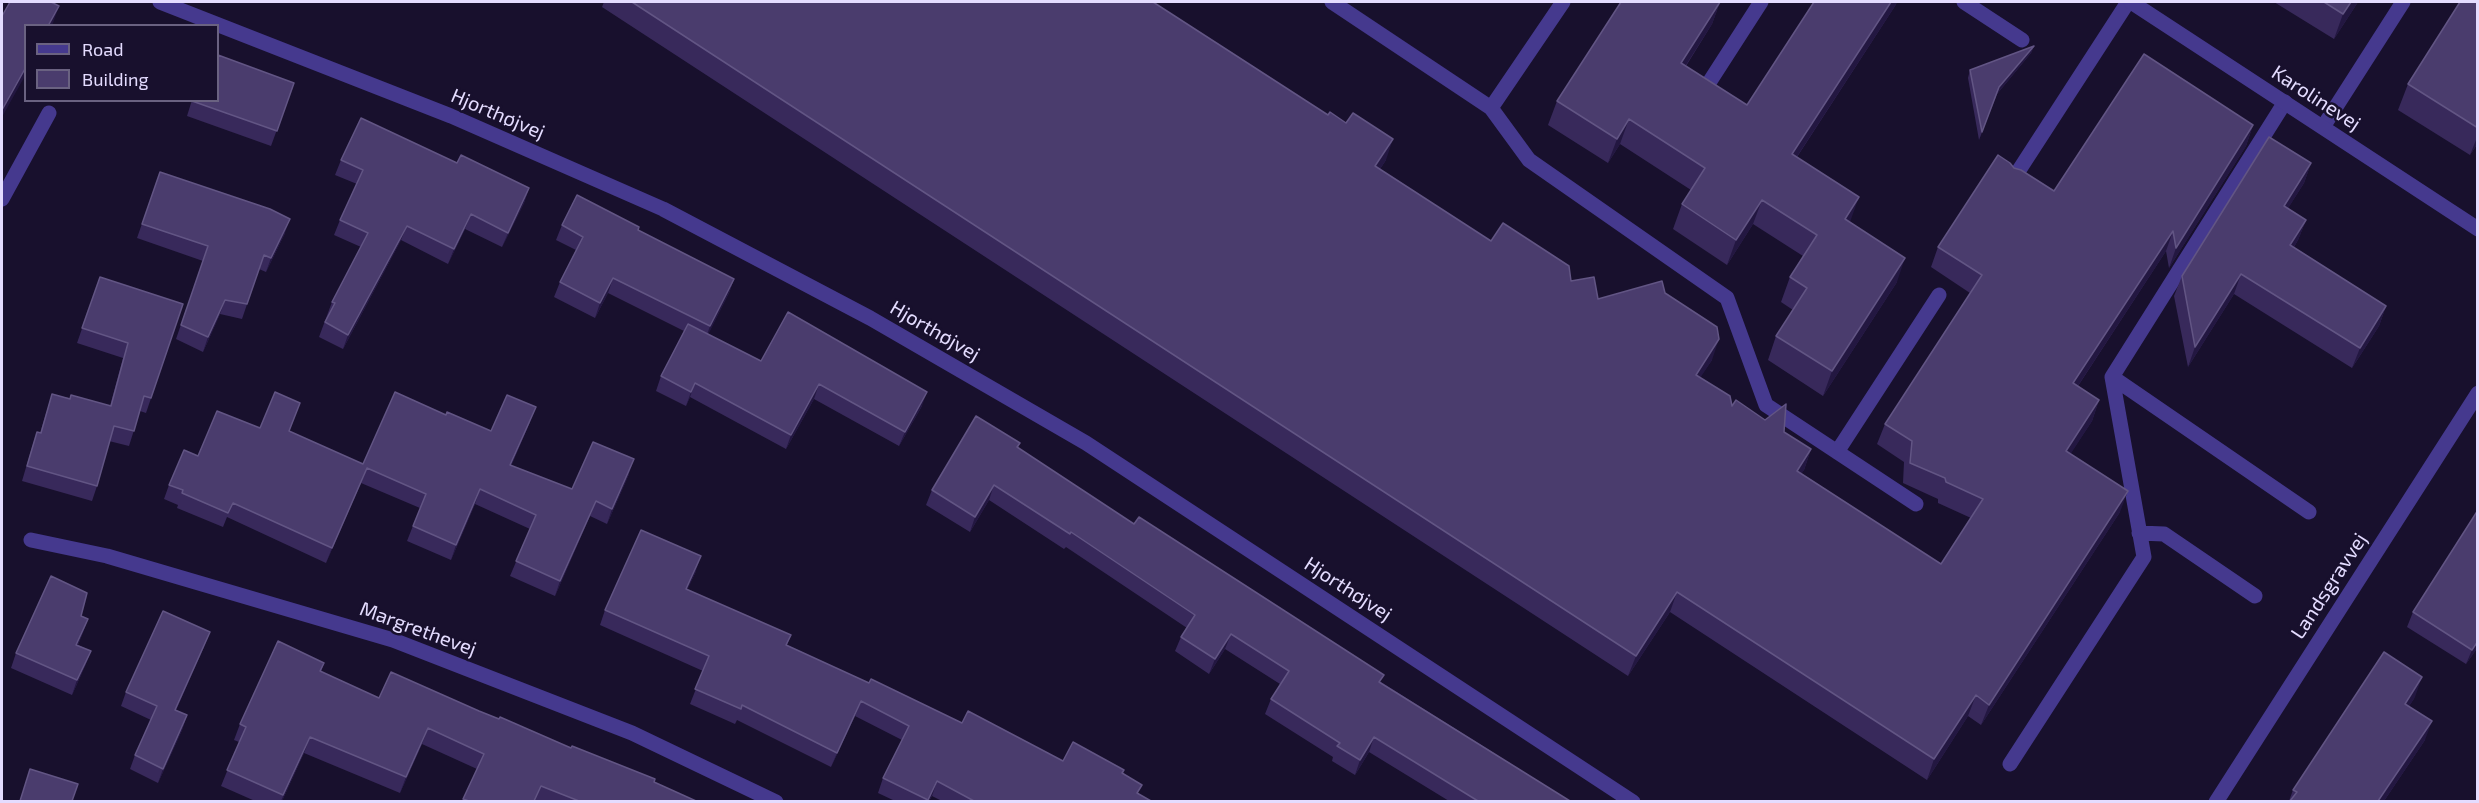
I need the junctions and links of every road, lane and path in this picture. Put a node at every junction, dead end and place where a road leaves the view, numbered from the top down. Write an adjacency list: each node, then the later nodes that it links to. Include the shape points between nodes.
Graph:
1 (160, 2): 8 (street, Hjorthøjvej)
2 (1332, 2): 13 (street)
3 (1563, 2): 13 (street)
4 (1761, 2): 11 (street)
5 (1964, 2): 10 (street)
6 (2130, 2): 12 (street, Karolinevej); 16 (street)
7 (2403, 2): 15 (street)
8 (216, 24)
9 (219, 25): 30 (street, Hjorthøjvej, via 450,116 663,209 870,318 1086,442)
10 (2022, 40)
11 (1703, 92)
12 (2285, 102): 15 (street, Karolinevej); 20 (street)
13 (1491, 108): 22 (street, via 1529,160 1727,297 1766,405)
14 (49, 113): 17 (street)
15 (2323, 127): 18 (street, Karolinevej)
16 (2012, 181)
17 (2, 199)
18 (2478, 229)
19 (1939, 295): 22 (street)
20 (2112, 377): 24 (street); 25 (street)
21 (2478, 393): 31 (street, Landsgravvej)
22 (1837, 452): 23 (street)
23 (1916, 504)
24 (2309, 512)
25 (2139, 533): 27 (street, via 2164,534); 28 (street, via 2144,557)
26 (31, 540): 29 (street, Margrethevej, via 107,556 393,640 632,733)
27 (2255, 596)
28 (2010, 764)
29 (776, 801)
30 (1633, 801)
31 (2216, 801)

